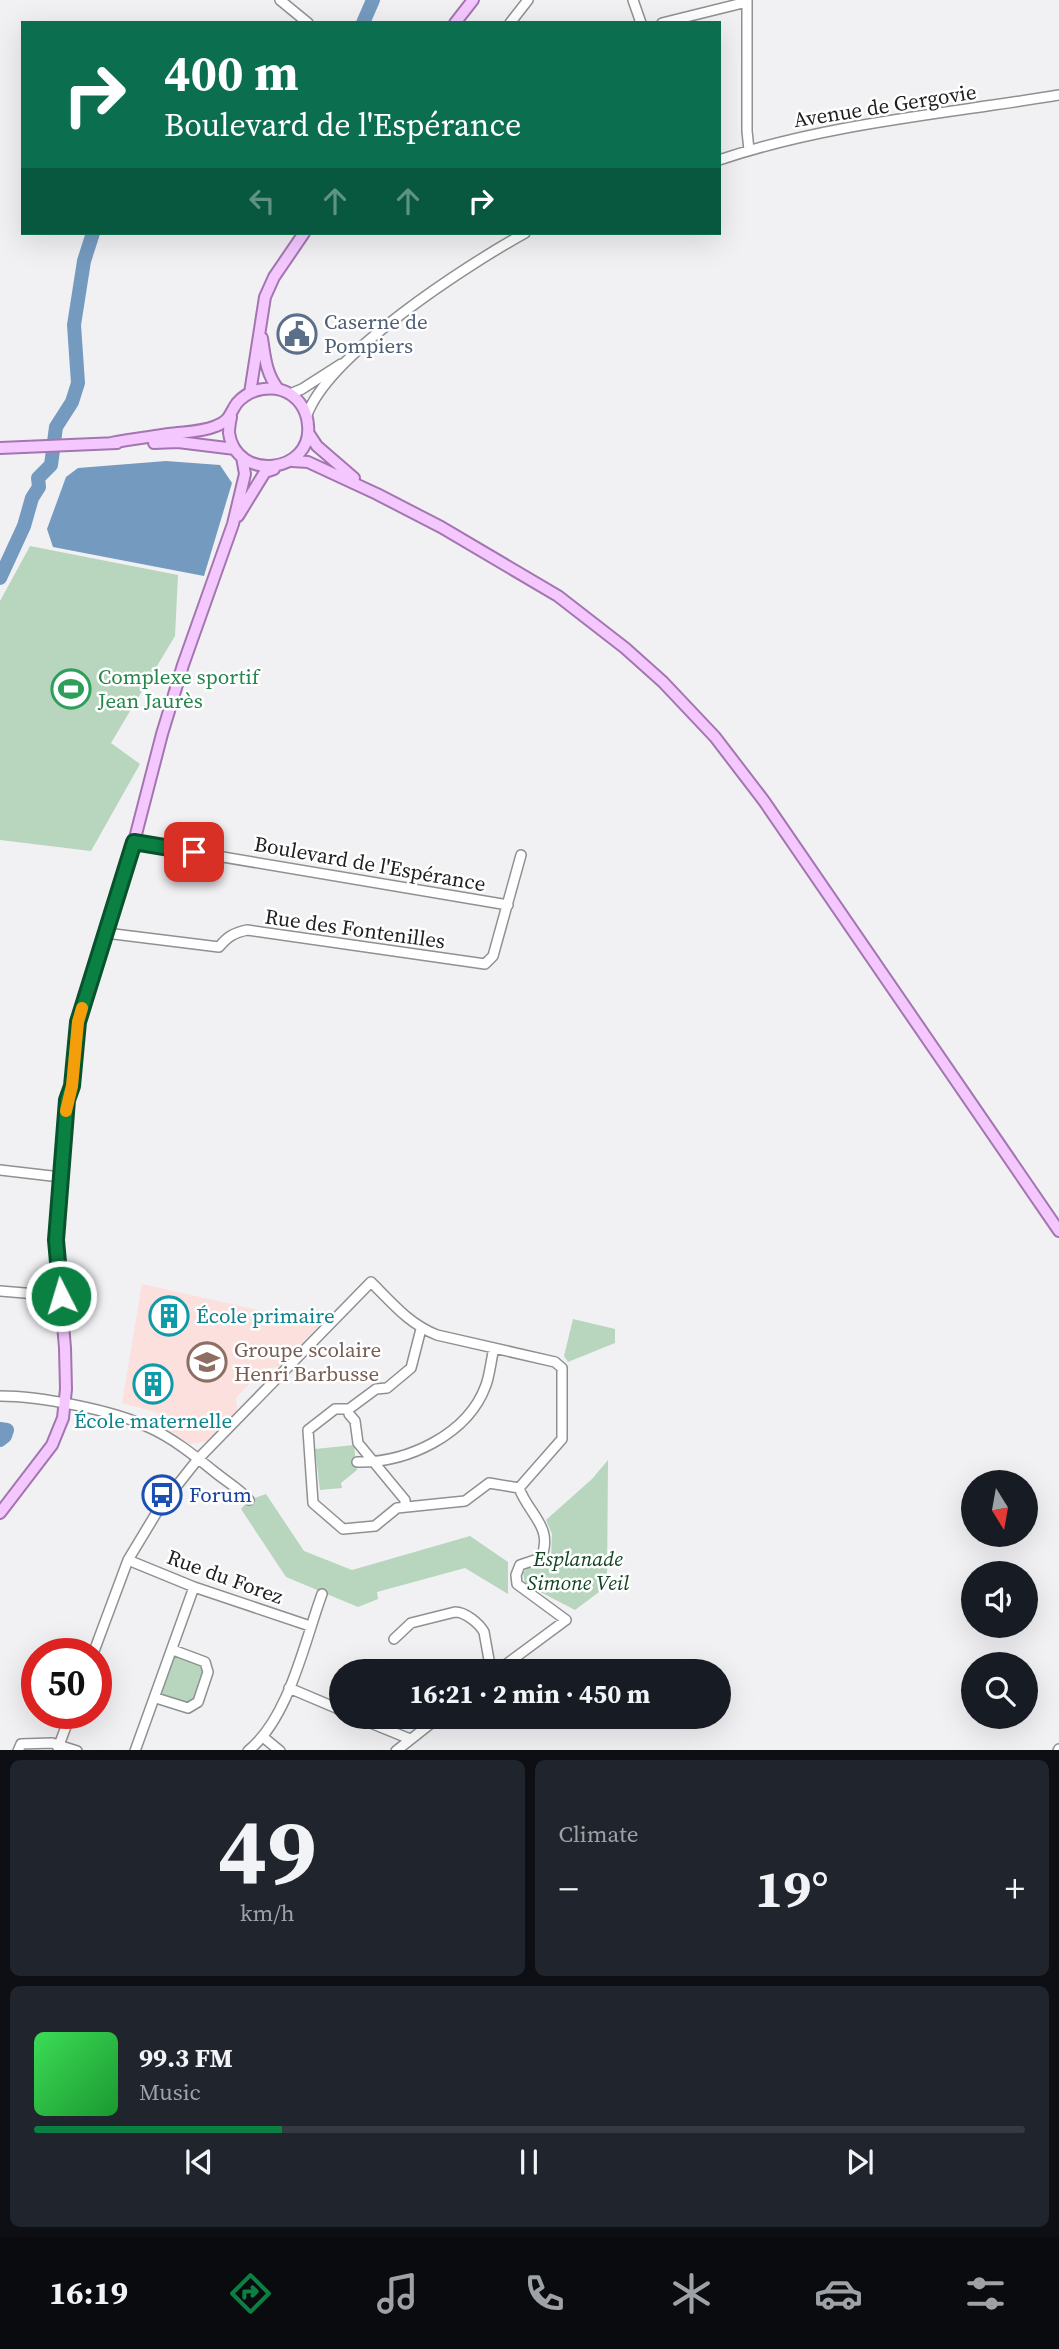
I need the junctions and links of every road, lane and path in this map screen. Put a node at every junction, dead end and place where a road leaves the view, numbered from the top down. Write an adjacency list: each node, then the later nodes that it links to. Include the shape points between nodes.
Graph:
1 (280, 0): 6 (street)
2 (472, 0): 7 (main road)
3 (528, 0): 8 (street)
4 (632, 0): 9 (street)
5 (747, 1): 10 (street); 12 (street)
6 (306, 21)
7 (456, 21)
8 (512, 21)
9 (640, 21)
10 (670, 21)
11 (1059, 95): 12 (street, Avenue de Gergovie, via 838,129)
12 (749, 150): 13 (street, Avenue de Gergovie)
13 (721, 159)
14 (302, 235): 16 (main road, via 274,277)
15 (522, 235): 17 (street, via 453,275)
16 (260, 318): 18 (main road, via 265,364); 19 (main road)
17 (354, 355): 20 (street); 21 (street, via 312,400)
18 (278, 389): 19 (main road); 20 (main road)
19 (250, 393): 22 (main road, via 237,403)
20 (290, 394): 21 (main road)
21 (307, 415): 23 (main road)
22 (230, 417): 24 (main road, via 202,430); 26 (main road, via 229,433)
23 (309, 434): 27 (main road); 29 (main road, via 345,471)
24 (111, 443): 25 (main road); 26 (main road, via 178,442)
25 (0, 448)
26 (238, 453): 28 (main road, via 256,466); 30 (main road, via 245,474)
27 (292, 461): 28 (main road); 29 (main road, via 308,462)
28 (277, 467): 30 (main road, via 265,472)
29 (377, 494): 37 (main road, via 558,596 625,648 699,720 764,801)
30 (233, 524): 31 (main road, via 162,734)
31 (134, 842): 33 (street, Boulevard de l'Espérance); 34 (main road)
32 (522, 855): 33 (street, Boulevard de l'Espérance)
33 (508, 905): 34 (street, Rue des Fontenilles, via 493,956 480,965 247,930 234,933 219,947)
34 (106, 933): 36 (main road, via 78,1022)
35 (0, 1170): 36 (street)
36 (61, 1177): 39 (main road, via 56,1240)
37 (1059, 1231)
38 (0, 1292): 39 (street)
39 (61, 1296): 43 (main road)
40 (421, 1329): 41 (street); 44 (street, via 411,1368); 45 (street, via 371,1282)
41 (494, 1348): 47 (street, via 486,1386 472,1412 434,1445); 48 (street, via 555,1362 562,1368 562,1439)
42 (0, 1396): 43 (street)
43 (65, 1405): 45 (street, via 148,1427); 51 (main road, via 52,1445)
44 (349, 1409): 47 (street, via 358,1443); 50 (street, via 335,1409 307,1433 313,1503 343,1529 375,1526)
45 (198, 1459): 49 (street); 52 (street, via 151,1520)
46 (358, 1462): 47 (street)
47 (376, 1463): 50 (street, via 405,1500)
48 (519, 1488): 50 (street, via 489,1483 465,1501); 60 (street, via 546,1539 541,1558 516,1569 517,1584 566,1620)
49 (250, 1500)
50 (405, 1507)
51 (0, 1513)
52 (128, 1560): 53 (street, Rue du Forez); 56 (street)
53 (194, 1587): 55 (street, Rue du Forez); 58 (street)
54 (323, 1594): 55 (street)
55 (310, 1626): 61 (street)
56 (99, 1638)
57 (394, 1639): 59 (street, via 411,1623 461,1612 481,1626)
58 (173, 1650): 62 (street); 62 (street, via 205,1662 208,1672 198,1702 188,1708)
59 (488, 1659)
60 (512, 1659)
61 (289, 1688): 63 (street); 67 (street)
62 (156, 1698): 71 (street)
63 (329, 1705)
64 (65, 1729): 69 (street)
65 (385, 1729): 68 (street)
66 (423, 1729): 68 (street)
67 (264, 1737): 72 (street); 73 (street)
68 (410, 1739): 74 (street)
69 (58, 1748): 70 (street, via 25,1743)
70 (18, 1750)
71 (135, 1750)
72 (249, 1750)
73 (278, 1750)
74 (397, 1750)

